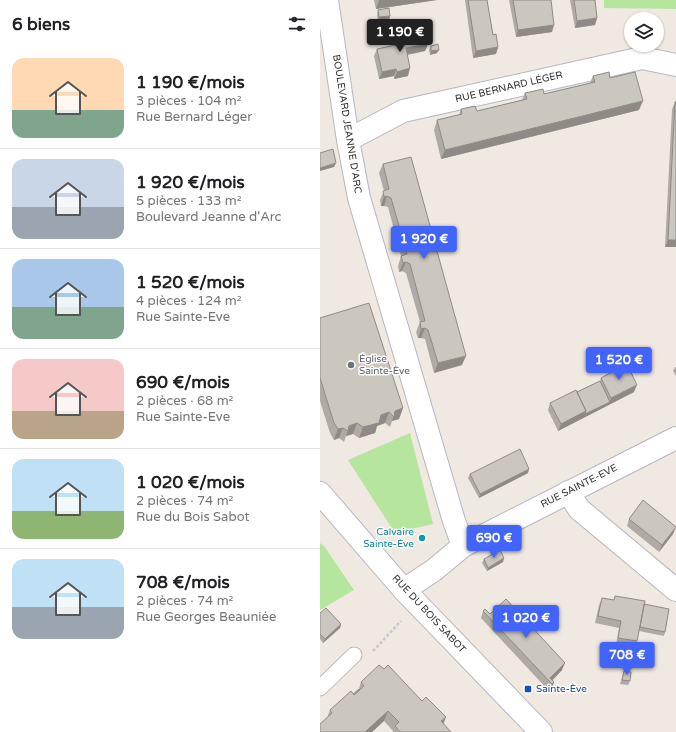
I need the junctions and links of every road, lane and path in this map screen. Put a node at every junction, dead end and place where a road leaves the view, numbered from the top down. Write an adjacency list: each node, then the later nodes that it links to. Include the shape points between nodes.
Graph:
1 (327, 0): 3 (street, BOULEVARD JEANNE D'ARC)
2 (676, 65): 3 (street, RUE BERNARD LÉGER, via 642,58 403,111)
3 (348, 140): 7 (street, BOULEVARD JEANNE D'ARC, via 359,198)
4 (676, 438): 5 (street, RUE SAINTE-EVE)
5 (568, 492): 7 (street, RUE SAINTE-EVE); 8 (street, via 579,509)
6 (320, 493): 9 (street, RUE DU BOIS SABOT)
7 (463, 546): 9 (street, RUE SAINTE-EVE, via 434,570)
8 (676, 590)
9 (411, 597): 10 (path, via 369,655); 12 (street, RUE DU BOIS SABOT)
10 (354, 655): 11 (lane)
11 (320, 688)
12 (541, 732)

